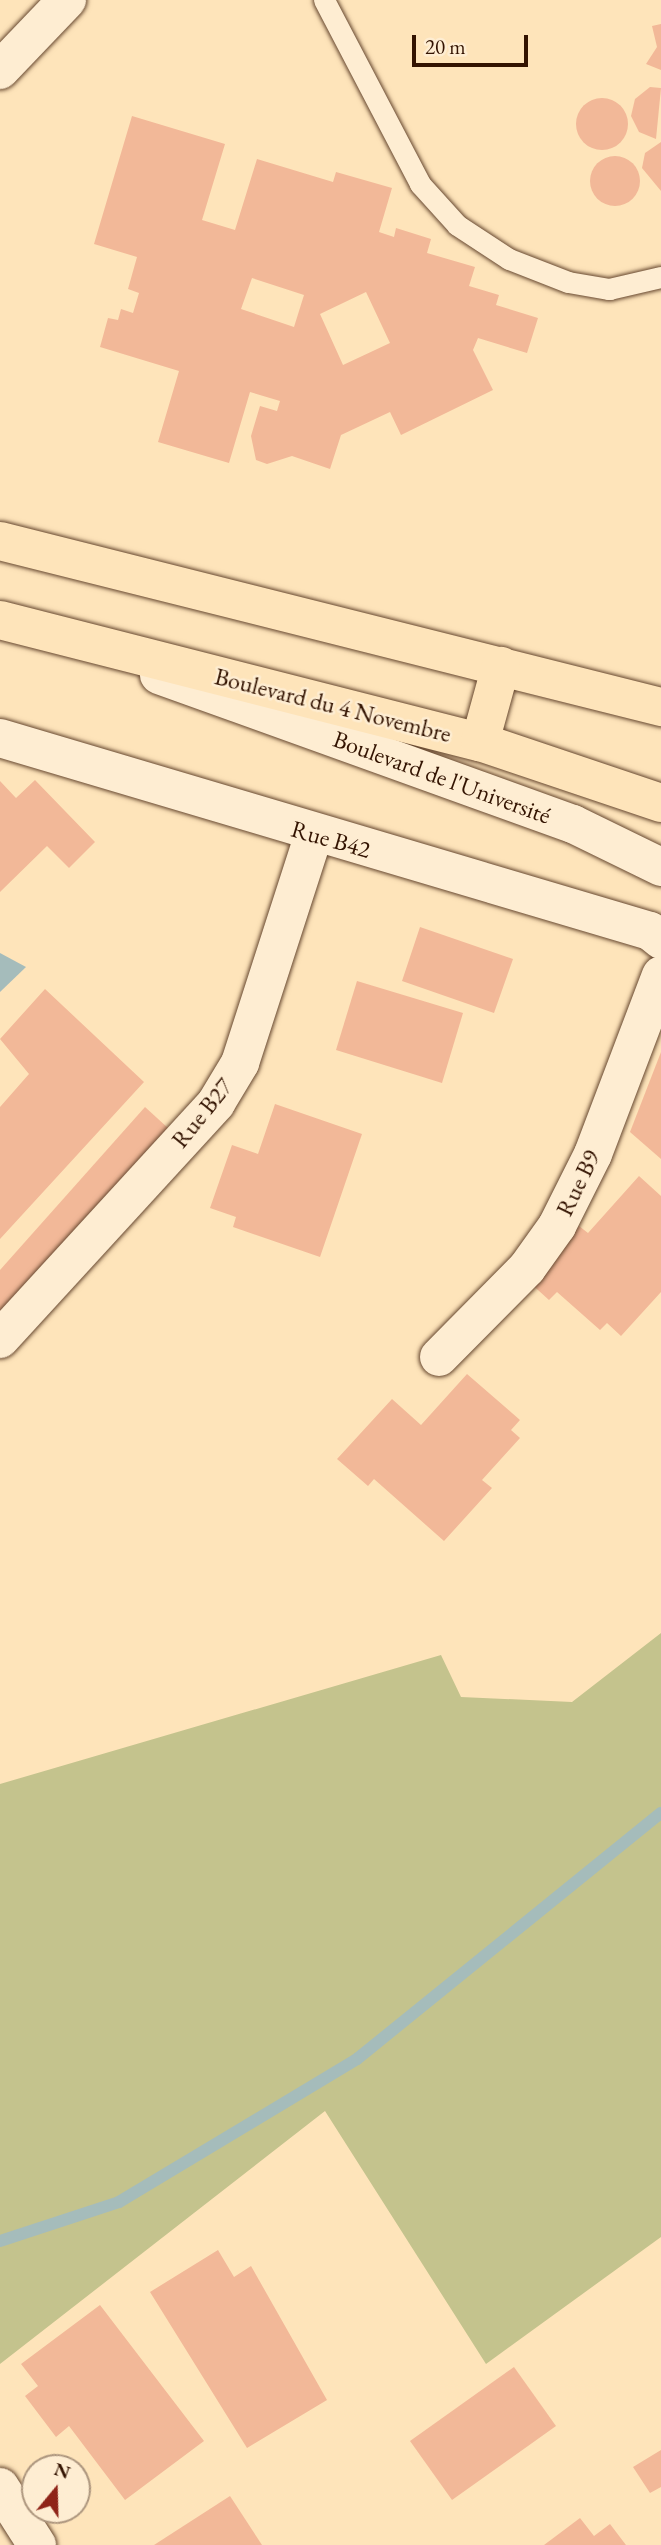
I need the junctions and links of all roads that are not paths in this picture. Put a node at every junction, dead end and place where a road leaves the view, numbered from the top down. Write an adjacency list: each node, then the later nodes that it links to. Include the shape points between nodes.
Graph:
1 (67, 0): 3 (street)
2 (324, 0): 4 (lane, via 421,184 457,225 509,259 568,282 609,289)
3 (0, 70)
4 (661, 277)
5 (0, 541): 7 (main road)
6 (11, 623): 10 (main road, Boulevard du 4 Novembre); 13 (street, Boulevard de l'Université, via 573,824)
7 (501, 666): 8 (main road); 10 (main road)
8 (661, 707)
9 (0, 738): 12 (street, Rue B42)
10 (480, 742): 11 (main road, Boulevard du 4 Novembre, via 569,767)
11 (661, 803)
12 (314, 834): 14 (street, Rue B42, via 650,931); 16 (street, Rue B27, via 240,1063 216,1103)
13 (661, 867)
14 (661, 940)
15 (661, 975): 17 (street, Rue B9, via 593,1154 557,1226 527,1268)
16 (0, 1339)
17 (439, 1357)
18 (0, 2487): 19 (street)
19 (37, 2545)

